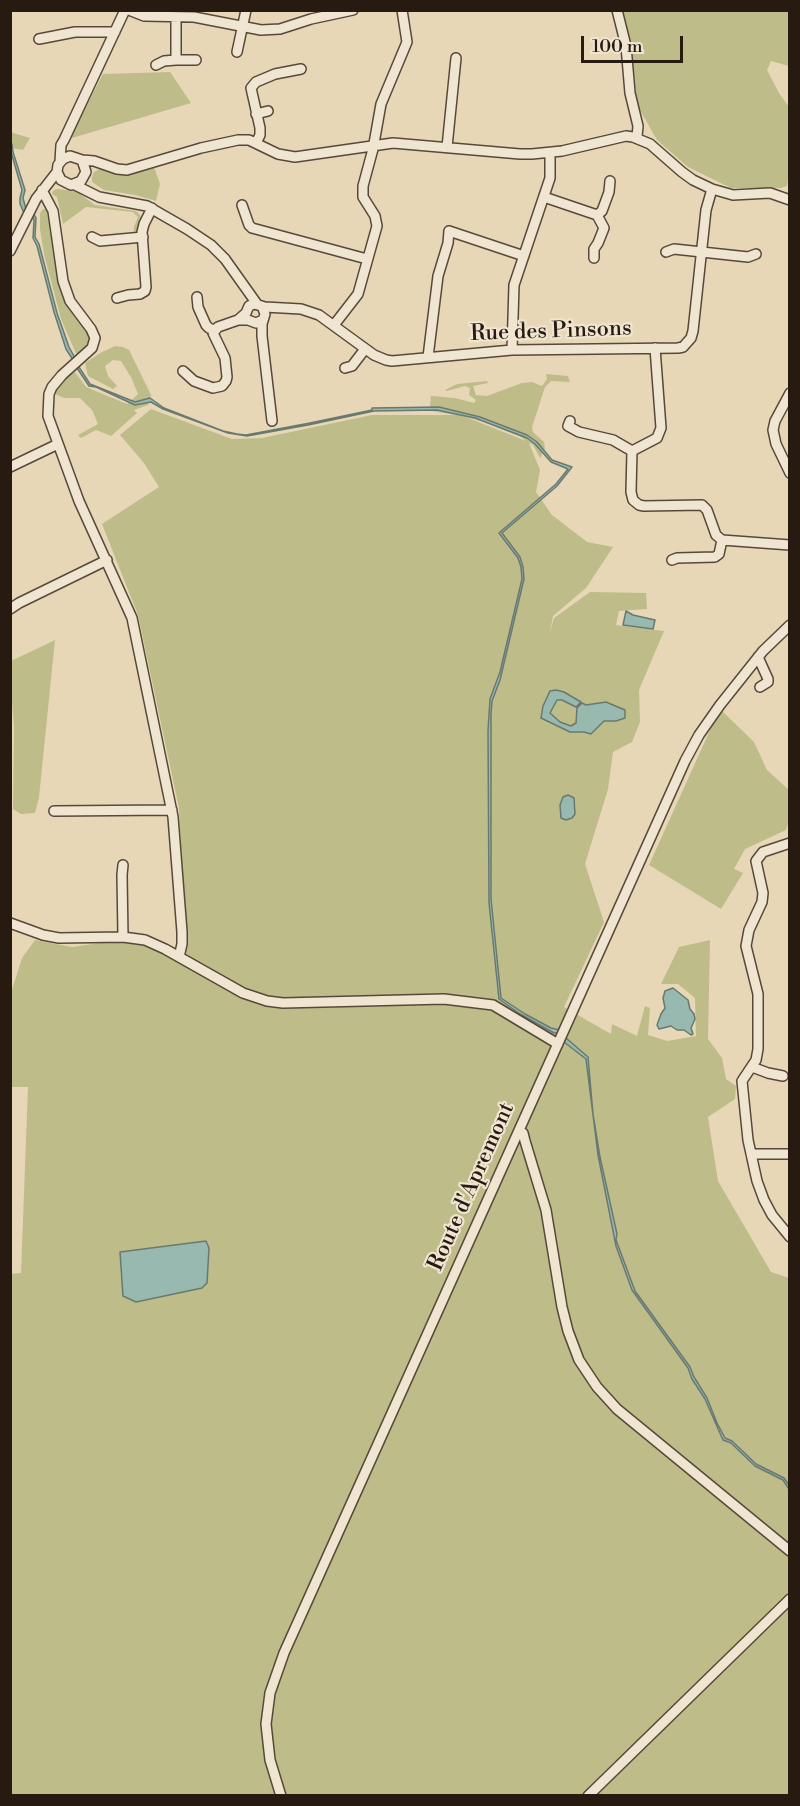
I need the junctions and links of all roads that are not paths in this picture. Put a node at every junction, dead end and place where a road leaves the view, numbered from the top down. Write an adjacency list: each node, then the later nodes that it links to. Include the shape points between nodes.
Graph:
1 (127, 10): 7 (street, via 144,16); 9 (street)
2 (246, 10): 8 (street)
3 (353, 10): 6 (street)
4 (402, 10): 22 (street, via 407,42 381,104)
5 (617, 10): 19 (street, via 626,46)
6 (310, 14): 8 (street, via 273,30)
7 (176, 17): 8 (street); 13 (street)
8 (242, 27): 11 (street)
9 (115, 32): 10 (street, via 75,32); 20 (street)
10 (39, 39)
11 (237, 52)
12 (456, 58): 23 (street)
13 (176, 60): 14 (street); 15 (street)
14 (196, 60)
15 (156, 66)
16 (301, 69): 18 (street, via 256,82 251,88)
17 (268, 111): 18 (street)
18 (256, 114): 21 (street, via 260,135)
19 (637, 137): 24 (street); 34 (street, via 693,180)
20 (64, 140): 25 (street); 26 (street, via 59,150)
21 (256, 143): 22 (street, via 295,157); 27 (street, via 234,140 128,170)
22 (374, 145): 23 (street, via 404,142); 49 (street, via 362,191 377,221)
23 (447, 147): 24 (street)
24 (550, 153): 36 (street, via 550,178)
25 (78, 158): 26 (street, via 66,157); 27 (street); 29 (street, via 84,164)
26 (60, 162): 28 (street)
27 (99, 163): 29 (street)
28 (57, 172): 31 (street); 33 (street)
29 (85, 175): 32 (street); 35 (street)
30 (610, 181): 40 (street, via 602,211)
31 (64, 183): 32 (street); 33 (street)
32 (75, 184): 35 (street)
33 (44, 189): 43 (street); 64 (street, via 53,211 63,281 70,301 95,338 92,348 57,380 49,394 48,416)
34 (712, 189): 37 (street, via 733,195 770,193); 45 (street, Rue des Pinsons)
35 (91, 191): 39 (street, via 99,197)
36 (544, 197): 40 (street); 47 (street)
37 (789, 200)
38 (242, 205): 49 (street, via 252,228)
39 (152, 208): 42 (street); 52 (street, via 211,245 232,267)
40 (597, 215): 48 (street, via 604,228)
41 (92, 237): 42 (street, via 100,241)
42 (143, 237): 51 (street, via 145,291)
43 (10, 251)
44 (666, 252): 45 (street)
45 (701, 252): 46 (street, via 748,257); 55 (street, Rue des Pinsons, via 691,338 683,347)
46 (756, 254)
47 (524, 255): 57 (street, via 514,285); 58 (street, via 449,231 438,276)
48 (594, 258)
49 (367, 259): 53 (street, via 358,294)
50 (197, 297): 54 (street, via 206,325)
51 (117, 298)
52 (258, 313): 53 (street, Rue des Pinsons, via 301,309); 54 (street, Rue des Pinsons); 62 (street)
53 (334, 325): 56 (street, Rue des Pinsons)
54 (214, 330): 60 (street, via 225,358 225,384 213,388 194,381)
55 (655, 348): 57 (street, Rue des Pinsons); 65 (street, via 661,428 657,438)
56 (365, 349): 58 (street, Rue des Pinsons, via 386,360); 59 (street, via 352,366)
57 (512, 350): 58 (street, Rue des Pinsons)
58 (428, 357)
59 (345, 368)
60 (183, 371)
61 (789, 393): 67 (street, via 773,430)
62 (272, 421)
63 (570, 421): 65 (street, via 568,426 579,432 613,440)
64 (58, 444): 66 (street); 70 (street, via 78,501)
65 (632, 451): 68 (street, via 631,496 636,503 702,505)
66 (10, 467)
67 (789, 473)
68 (722, 540): 69 (street); 71 (street, via 715,557)
69 (789, 545)
70 (106, 560): 72 (street); 76 (street, via 132,618)
71 (672, 560)
72 (10, 609)
73 (789, 625): 74 (street, Route d'Apremont)
74 (758, 657): 75 (street, via 768,679); 83 (street, Route d'Apremont, via 720,705 685,761)
75 (760, 687)
76 (172, 810): 77 (street); 82 (street, via 182,932)
77 (54, 811)
78 (789, 843): 84 (street, via 763,852 756,861 762,903 746,946 758,994 758,1049)
79 (123, 865): 81 (street)
80 (10, 923): 81 (street, via 58,938)
81 (123, 937): 82 (street, via 154,943)
82 (179, 957): 83 (street, via 243,993 267,1001 444,999 493,1005)
83 (558, 1044): 86 (street, Route d'Apremont)
84 (752, 1067): 85 (street); 87 (street, via 742,1080)
85 (783, 1076)
86 (519, 1131): 90 (street, via 523,1133 546,1210 564,1315 579,1360 617,1409); 92 (street, Route d'Apremont, via 278,1670 268,1704 266,1736)
87 (751, 1154): 88 (street); 89 (street, via 764,1200)
88 (789, 1155)
89 (789, 1237)
90 (789, 1551)
91 (789, 1599): 93 (street)
92 (281, 1796)
93 (588, 1796)

